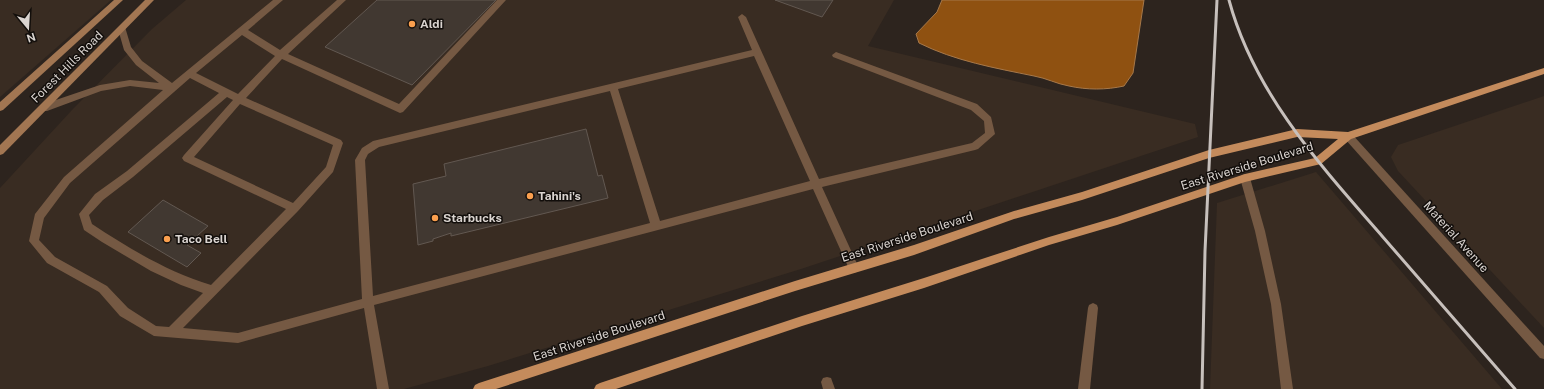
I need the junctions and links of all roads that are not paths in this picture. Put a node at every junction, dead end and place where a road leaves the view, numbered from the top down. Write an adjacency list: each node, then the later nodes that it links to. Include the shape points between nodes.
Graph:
1 (119, 0): 18 (street, Forest Hills Road)
2 (150, 0): 7 (street, Forest Hills Road)
3 (279, 0): 8 (street)
4 (342, 0): 10 (street)
5 (502, 0): 10 (street, via 400,110)
6 (742, 17): 9 (street)
7 (122, 29): 15 (street, via 127,48 139,63); 19 (street, Forest Hills Road)
8 (241, 30): 10 (street); 13 (street)
9 (757, 52): 14 (street); 23 (street)
10 (281, 55): 17 (street)
11 (836, 56): 23 (street, via 974,107 988,120 990,134 975,146)
12 (1544, 71): 20 (main road, East Riverside Boulevard)
13 (189, 74): 15 (street); 16 (street)
14 (613, 87): 25 (street); 28 (street, via 376,144 365,151 360,160)
15 (172, 88): 19 (street, via 130,83 100,88); 30 (street, via 67,180 39,217 34,241 51,260 103,289 124,312 154,331)
16 (226, 93): 17 (street); 27 (street, via 130,174 98,197 84,214 88,227 106,239 155,268)
17 (239, 99): 24 (street, via 338,143 330,169); 24 (street, via 187,158)
18 (0, 107)
19 (44, 108): 21 (street, Forest Hills Road)
20 (1348, 136): 22 (main road, East Riverside Boulevard, via 1318,160); 26 (main road, East Riverside Boulevard, via 1297,133 1209,154); 31 (street, Material Avenue)
21 (0, 151)
22 (1245, 178): 34 (main road, East Riverside Boulevard); 36 (street, via 1276,304)
23 (816, 184): 25 (street); 26 (street)
24 (294, 208): 27 (street)
25 (656, 226): 28 (street)
26 (854, 268): 33 (main road, East Riverside Boulevard)
27 (213, 291): 30 (street)
28 (368, 302): 30 (street, via 238,338); 32 (street)
29 (1093, 308): 35 (street)
30 (172, 332)
31 (1544, 354)
32 (383, 389)
33 (479, 389)
34 (600, 389)
35 (1084, 389)
36 (1287, 389)

